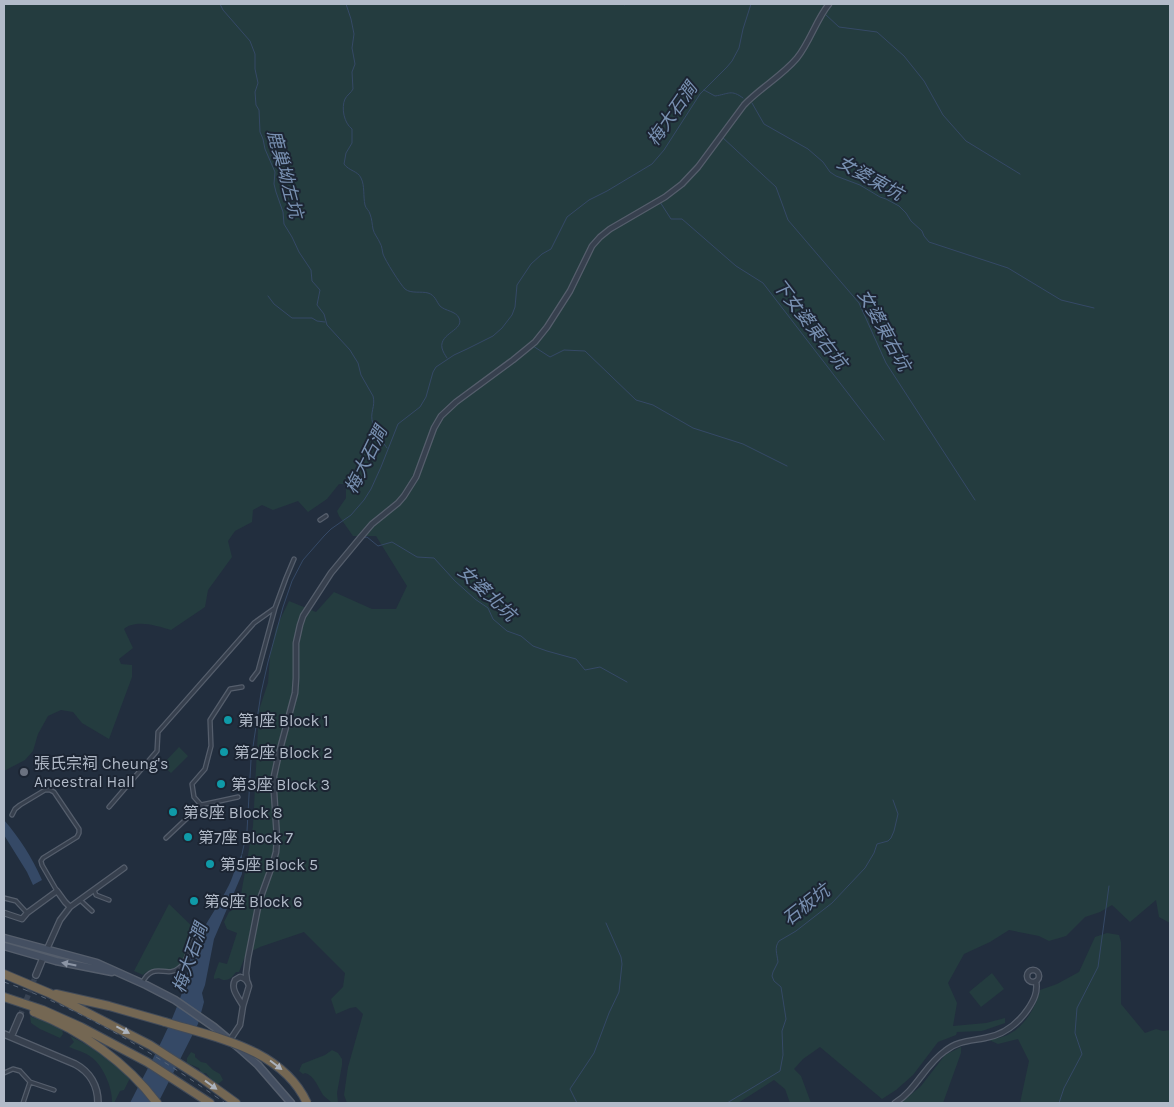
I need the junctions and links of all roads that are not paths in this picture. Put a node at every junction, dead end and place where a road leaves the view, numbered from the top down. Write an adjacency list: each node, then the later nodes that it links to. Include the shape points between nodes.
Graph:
1 (829, 4): 28 (street, via 799,56 744,105 686,181 600,237 592,246 570,291 539,337 441,416 416,477 404,496 360,538 331,573 303,616 296,643 295,694 274,776 276,852 259,902)
2 (326, 516): 3 (street)
3 (320, 520)
4 (294, 559): 5 (street)
5 (276, 608): 6 (street, via 258,671); 10 (street, via 254,623 158,732 157,751)
6 (252, 679)
7 (242, 687): 9 (street, via 230,689 210,720 211,746 205,769 192,784 194,797)
8 (238, 797): 9 (street)
9 (201, 805): 12 (street)
10 (109, 807)
11 (12, 815): 15 (street, via 20,805 50,790 79,829 77,837 41,861)
12 (166, 838)
13 (124, 868): 14 (street)
14 (94, 889): 17 (street); 18 (street, via 96,895)
15 (57, 891): 19 (street); 22 (street)
16 (4, 898): 22 (street, via 16,901)
17 (80, 900): 19 (street); 20 (street)
18 (109, 900)
19 (70, 907): 26 (street, via 60,920)
20 (92, 911)
21 (4, 913): 22 (street, via 22,919)
22 (27, 913)
23 (196, 922): 35 (street, via 200,931 181,967 152,972 145,977)
24 (4, 938): 26 (main road)
25 (4, 946): 27 (main road)
26 (47, 949): 27 (main road); 31 (main road, via 97,963)
27 (43, 958): 30 (street); 31 (main road, one-way to 27)
28 (248, 958): 32 (street); 33 (street)
29 (4, 974): 37 (highway)
30 (36, 975)
31 (129, 978): 35 (main road)
32 (238, 978): 33 (street); 38 (street, via 233,984)
33 (247, 981): 36 (street)
34 (1036, 981): 55 (street, via 1035,997 1014,1026 999,1035 962,1042 949,1048)
35 (144, 984): 44 (main road, via 175,1000)
36 (249, 988): 38 (street, via 243,994); 40 (street)
37 (49, 992): 52 (highway, one-way to 52, via 150,1045); 54 (highway, one-way to 54, bridge, via 136,1014 258,1054 288,1075)
38 (235, 992): 40 (street)
39 (4, 999): 50 (highway, via 38,1013 95,1045 141,1084); 51 (highway, via 72,1022 142,1060)
40 (243, 1006): 44 (street, via 240,1025)
41 (20, 1016): 43 (street)
42 (4, 1034): 43 (street)
43 (11, 1037): 49 (street, via 82,1069 94,1082)
44 (230, 1040): 53 (main road)
45 (4, 1073): 46 (street, via 13,1069 20,1071)
46 (30, 1082): 47 (street); 48 (street)
47 (54, 1090)
48 (23, 1103)
49 (98, 1103)
50 (157, 1103)
51 (210, 1103)
52 (236, 1103)
53 (291, 1103)
54 (307, 1103)
55 (895, 1103)

